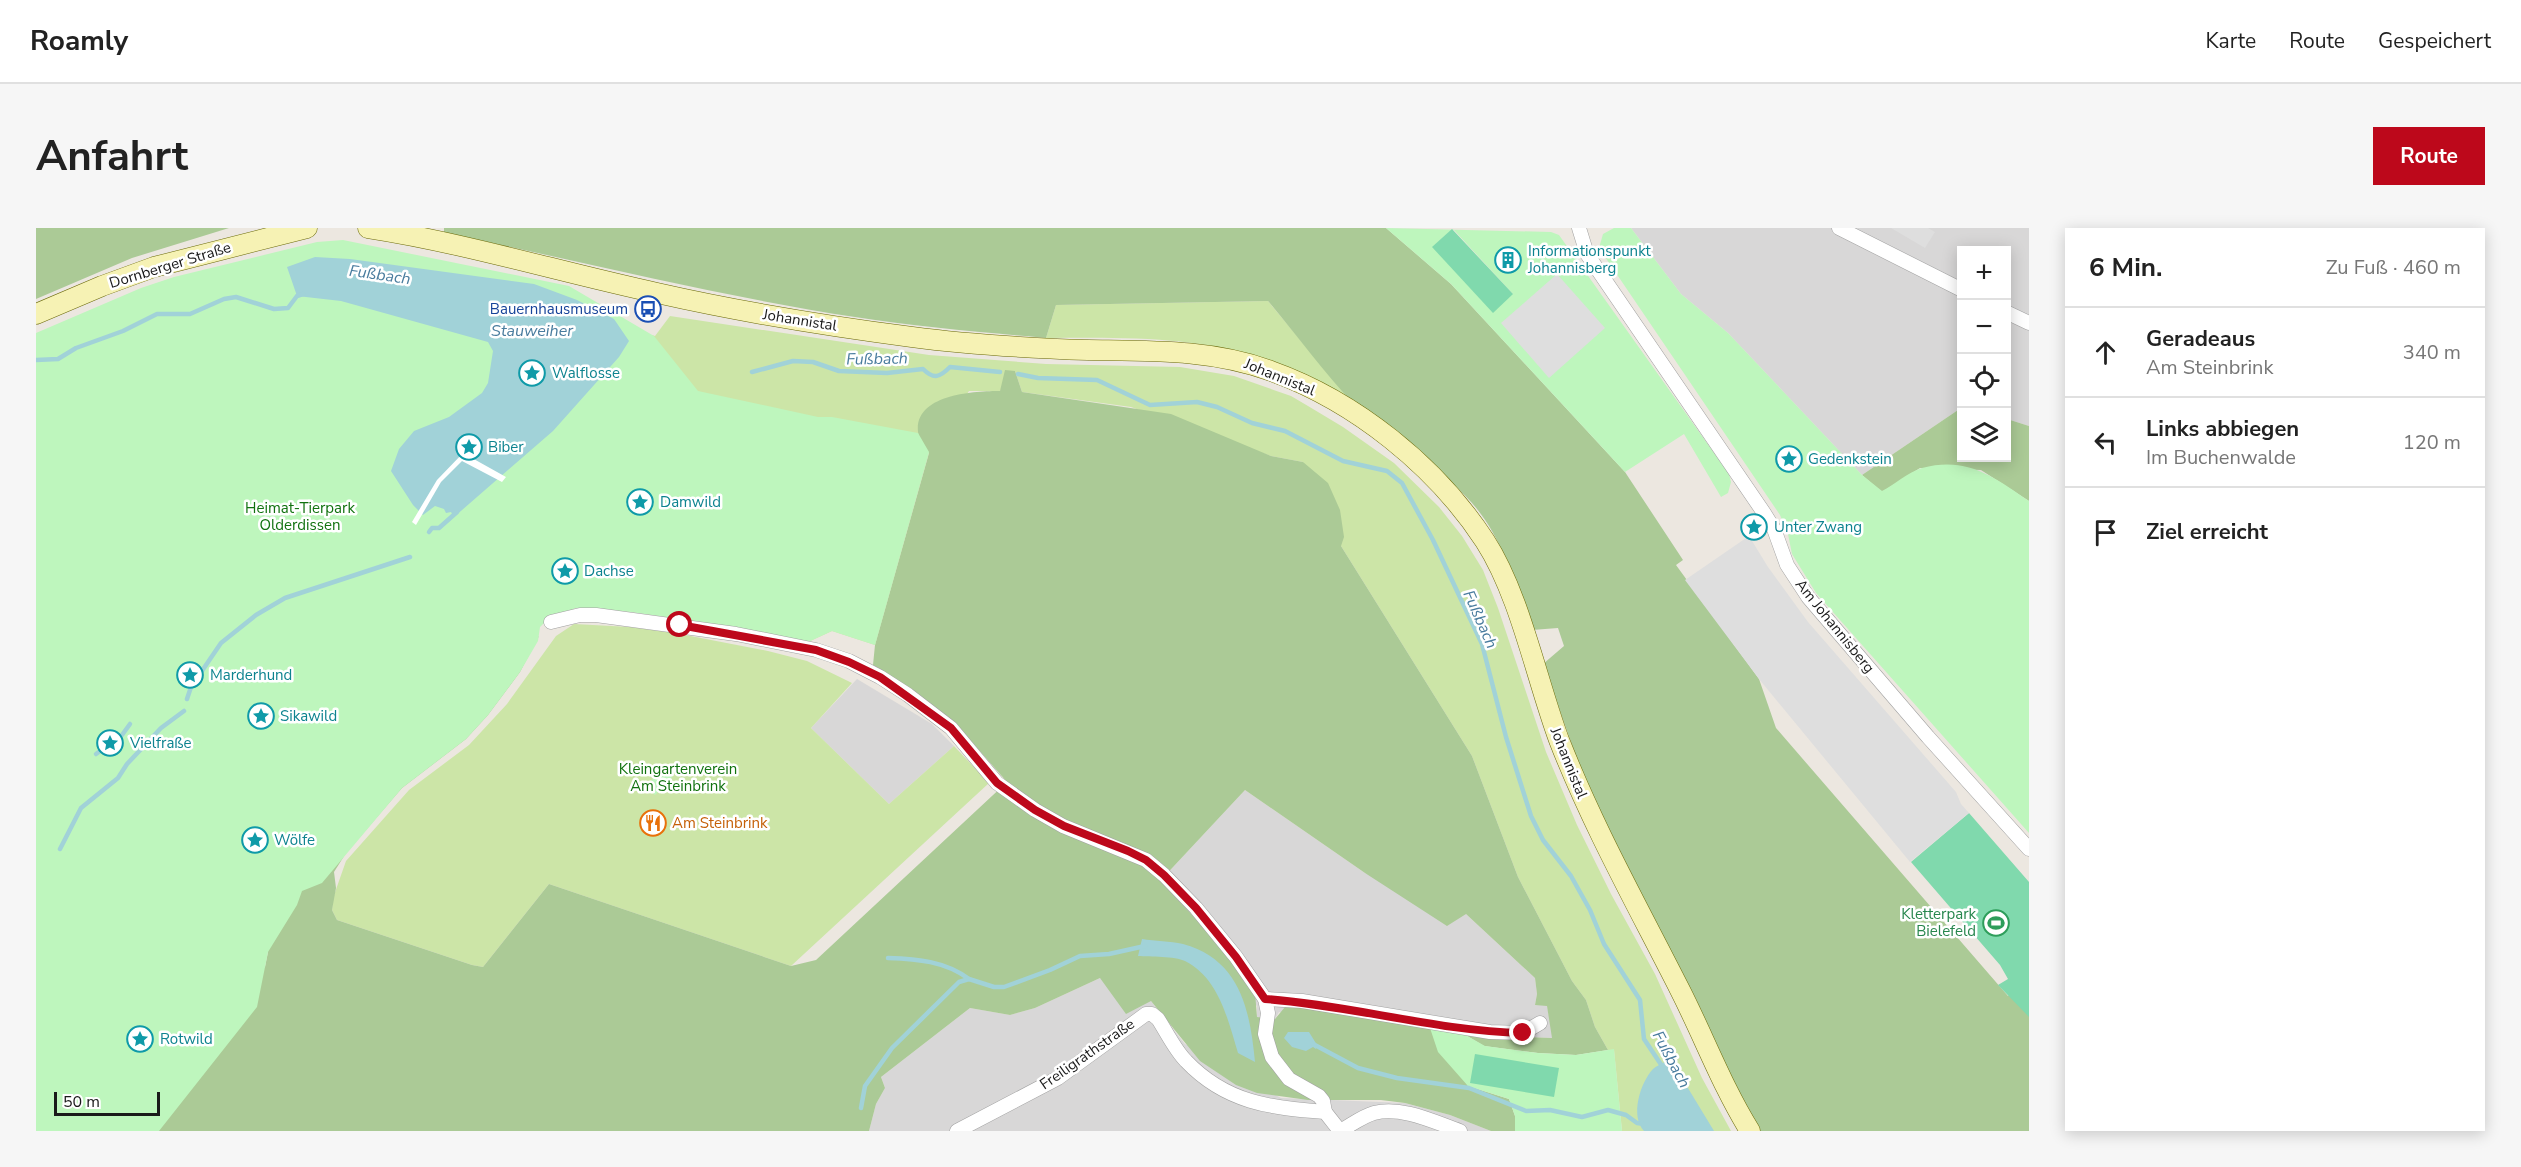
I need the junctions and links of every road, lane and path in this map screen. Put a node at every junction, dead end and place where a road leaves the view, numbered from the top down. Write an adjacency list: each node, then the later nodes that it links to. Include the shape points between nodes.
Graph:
1 (307, 228): 6 (main road, Dornberger Straße, via 154,267)
2 (1579, 228): 10 (street, Am Johannisberg, via 1587,254 1774,529 1787,565 1808,597)
3 (1839, 228): 5 (street)
4 (377, 229): 17 (main road, Johannistal, via 694,302 914,338 1013,348 1223,357 1290,378 1341,406 1424,468 1458,505 1489,548 1518,616 1559,738 1599,833)
5 (1957, 287)
6 (36, 314)
7 (2011, 314): 8 (street)
8 (2029, 323)
9 (551, 622): 11 (street, via 597,615 736,634 816,650 880,677 951,728 997,783 1035,810 1146,860 1164,875 1236,957)
10 (2029, 849)
11 (1265, 999): 12 (street, via 1302,1001 1490,1032 1523,1033); 13 (street, via 1265,1034 1272,1057 1289,1079 1319,1096)
12 (1540, 1023)
13 (1325, 1112): 14 (street, Freiligrathstraße, via 1245,1101 1212,1084 1185,1060 1158,1019 1146,1014 1058,1078); 15 (street)
14 (957, 1131)
15 (1340, 1131): 16 (street, via 1373,1113 1409,1114)
16 (1460, 1131)
17 (1750, 1131)

